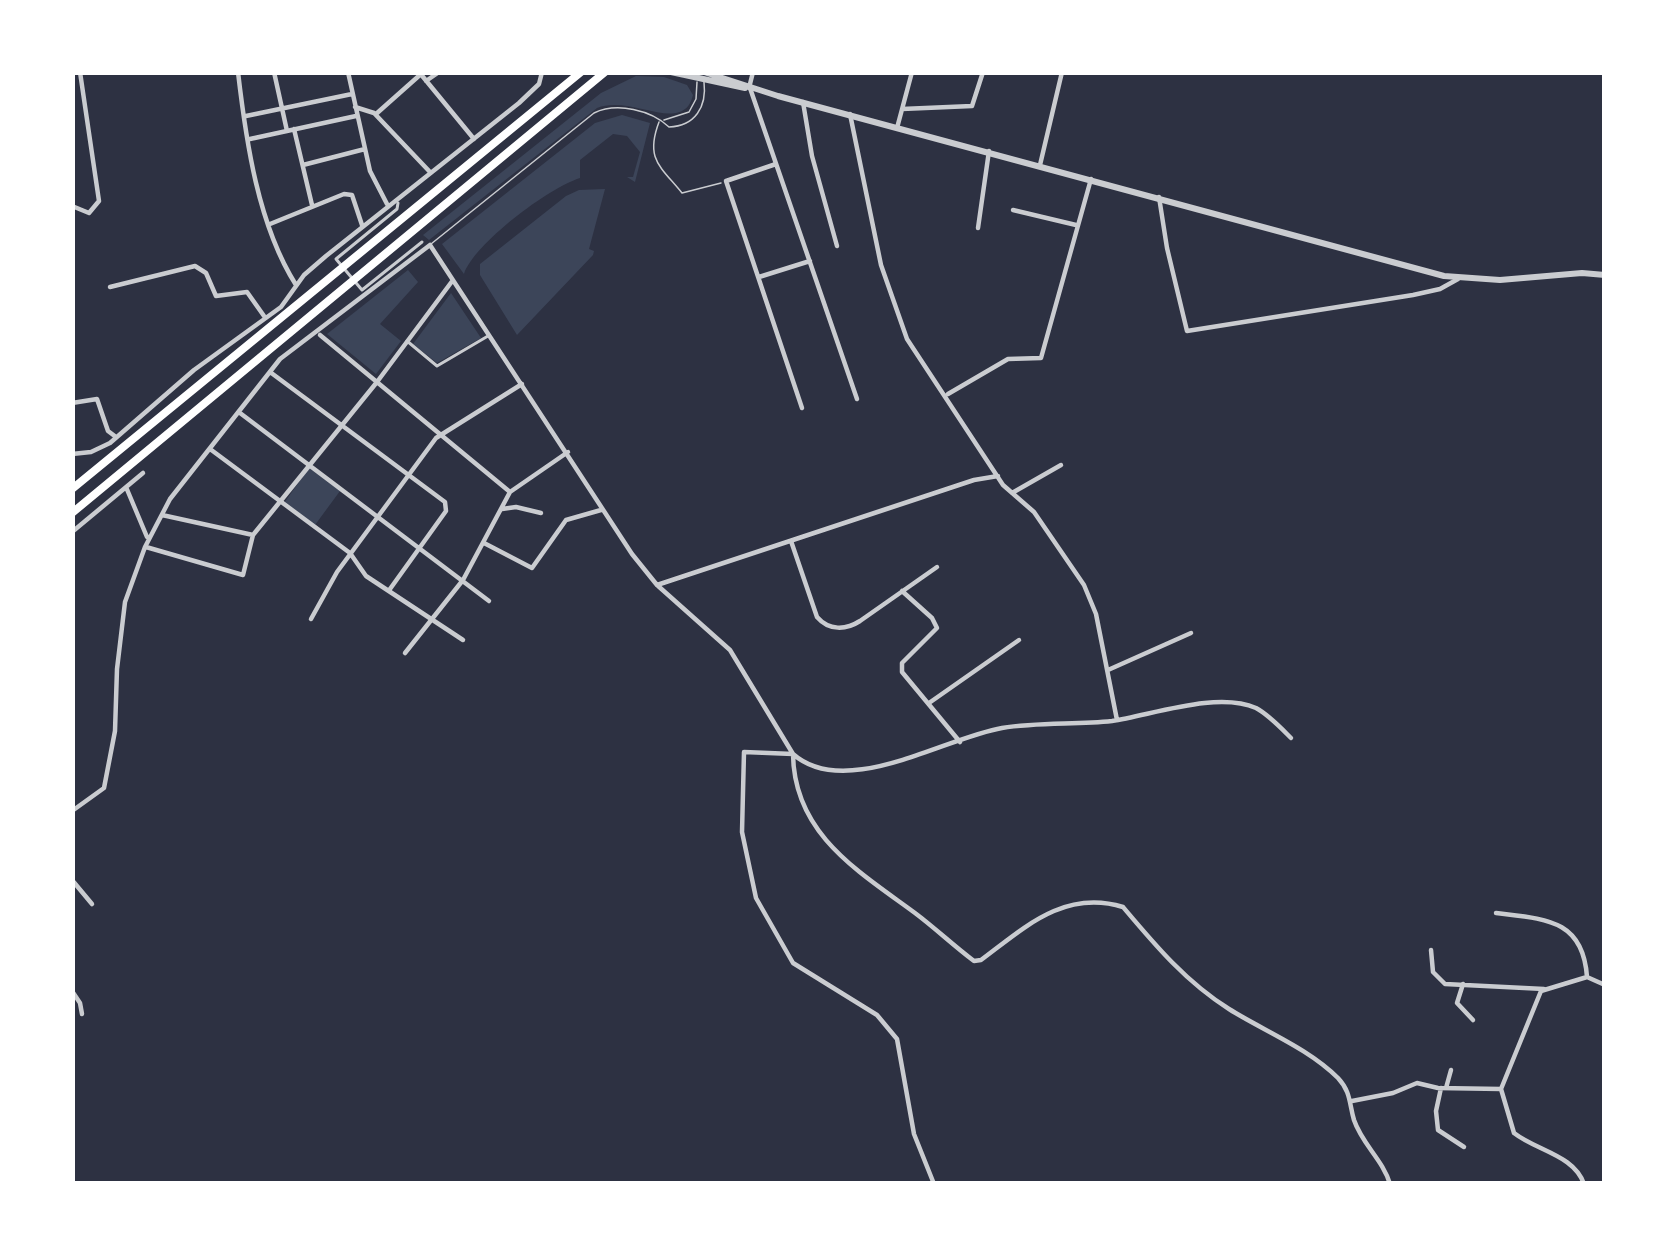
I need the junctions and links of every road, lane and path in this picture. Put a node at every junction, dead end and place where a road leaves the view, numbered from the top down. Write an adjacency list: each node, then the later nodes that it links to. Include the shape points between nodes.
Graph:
1 (88, 72): 17 (street)
2 (238, 72): 30 (street)
3 (274, 72): 26 (street)
4 (348, 72): 23 (street)
5 (440, 72): 19 (street)
6 (542, 72): 35 (street, via 532,92)
7 (571, 72): 21 (main road)
8 (581, 72): 21 (main road)
9 (605, 72): 20 (main road)
10 (615, 72): 20 (main road)
11 (671, 72): 18 (street)
12 (753, 72): 22 (street)
13 (912, 72): 27 (street)
14 (983, 72): 27 (street, via 972,106)
15 (1062, 72): 41 (street)
16 (420, 73): 19 (street); 28 (street)
17 (80, 76): 47 (street, via 99,196 91,213)
18 (701, 76): 22 (street); 32 (lane, via 689,112); 32 (lane, via 705,95 693,120 670,128)
19 (426, 81): 35 (street)
20 (595, 81): 95 (main road)
21 (562, 88): 89 (main road)
22 (750, 88): 24 (street); 39 (street)
23 (352, 94): 25 (street); 26 (street)
24 (803, 102): 29 (street); 57 (street)
25 (355, 107): 28 (street); 31 (street)
26 (281, 108): 30 (street); 34 (street)
27 (902, 109): 33 (street)
28 (375, 114): 42 (street)
29 (850, 114): 33 (street); 72 (street, via 891,300 913,350)
30 (246, 116): 36 (street)
31 (356, 116): 34 (street); 37 (street)
32 (661, 119): 44 (lane, via 652,157 682,193); 56 (lane, via 600,109)
33 (897, 128): 38 (street)
34 (291, 130): 36 (street); 40 (street)
35 (474, 139): 42 (street)
36 (249, 140): 51 (street)
37 (364, 149): 40 (street); 48 (street)
38 (989, 151): 41 (street); 54 (street)
39 (776, 164): 44 (street); 58 (street)
40 (303, 165): 49 (street)
41 (1040, 165): 43 (street)
42 (430, 172): 46 (street)
43 (1091, 179): 45 (street); 52 (street)
44 (726, 181): 60 (street)
45 (1159, 197): 61 (street); 61 (street, via 1187,331 1412,295)
46 (394, 200): 48 (street); 55 (street, via 397,209 337,259 362,290)
47 (72, 206)
48 (387, 206): 53 (street)
49 (312, 207): 51 (street); 53 (street, via 352,195)
50 (1012, 210): 52 (street)
51 (270, 224): 63 (street)
52 (1076, 225): 72 (street, via 1041,358 1004,361)
53 (363, 226): 63 (street)
54 (978, 228)
55 (422, 242)
56 (430, 245): 62 (street); 66 (street)
57 (836, 246)
58 (810, 261): 60 (street); 73 (street)
59 (1605, 275): 61 (street)
60 (759, 277): 75 (street)
61 (1461, 278)
62 (453, 280): 67 (street); 68 (street)
63 (296, 285): 65 (street)
64 (110, 287): 65 (street, via 195,266 216,296 247,292)
65 (264, 316): 79 (street)
66 (318, 333): 69 (street); 70 (street)
67 (490, 335): 68 (street, via 437,366); 71 (street)
68 (407, 341): 70 (street)
69 (270, 372): 76 (street); 77 (street)
70 (377, 382): 77 (street); 78 (street)
71 (522, 383): 78 (street); 81 (street)
72 (947, 395): 87 (street)
73 (857, 399)
74 (72, 403): 79 (street, via 97,399)
75 (802, 408)
76 (239, 412): 80 (street); 83 (street)
77 (341, 425): 83 (street); 86 (street)
78 (440, 434): 86 (street); 90 (street)
79 (116, 437): 82 (street)
80 (210, 449): 92 (street); 97 (street)
81 (568, 452): 90 (street); 94 (street)
82 (72, 454)
83 (312, 464): 92 (street); 98 (street)
84 (1061, 465): 91 (street)
85 (142, 473): 88 (street)
86 (407, 474): 98 (street); 104 (street, via 446,505)
87 (998, 476): 91 (street); 101 (street)
88 (126, 487): 99 (street); 102 (street)
89 (72, 489)
90 (510, 492): 93 (street)
91 (1012, 493): 118 (street, via 1084,585)
92 (280, 502): 100 (street); 105 (street)
93 (502, 509): 96 (street); 103 (street)
94 (603, 509): 103 (street, via 566,520 532,568); 108 (street)
95 (72, 513)
96 (541, 513)
97 (162, 515): 100 (street); 102 (street)
98 (378, 515): 104 (street); 105 (street)
99 (72, 532)
100 (253, 536): 102 (street, via 241,576)
101 (791, 541): 108 (street); 110 (street, via 823,623 847,628)
102 (147, 543): 124 (street, via 121,619 105,783)
103 (484, 543): 107 (street)
104 (420, 548): 107 (street); 109 (street)
105 (350, 554): 109 (street, via 364,575); 112 (street)
106 (937, 568): 110 (street)
107 (463, 580): 111 (street); 113 (street)
108 (657, 585): 123 (street, via 730,650)
109 (390, 589): 113 (street)
110 (902, 590): 119 (street, via 937,624 900,670)
111 (489, 601)
112 (311, 619)
113 (434, 619): 115 (street); 117 (street)
114 (1190, 634): 118 (street)
115 (463, 640)
116 (1019, 640): 119 (street)
117 (405, 653)
118 (1108, 670): 120 (street)
119 (929, 703): 122 (street)
120 (1117, 720): 121 (street, via 1203,703 1245,705); 122 (street, via 1006,727)
121 (1291, 738)
122 (960, 742): 123 (street, via 839,772)
123 (793, 754): 139 (street, via 808,814 832,852 974,961 1058,908 1123,907 1173,964 1332,1073); 141 (street, via 744,752 742,832 756,898 793,963 877,1015 897,1040 914,1134)
124 (72, 811)
125 (72, 880): 126 (street)
126 (92, 904)
127 (1496, 913): 129 (street, via 1528,916 1575,936)
128 (1431, 950): 130 (street, via 1436,976)
129 (1587, 977): 131 (street); 132 (street)
130 (1462, 984): 132 (street); 135 (street, via 1456,1004)
131 (1605, 985)
132 (1544, 989): 138 (street)
133 (72, 991): 134 (street)
134 (82, 1014)
135 (1473, 1020)
136 (1450, 1070): 137 (street)
137 (1444, 1088): 138 (street); 139 (street, via 1417,1083); 140 (street, via 1438,1130)
138 (1502, 1089): 143 (street, via 1514,1133 1569,1162)
139 (1352, 1101): 142 (street, via 1354,1120)
140 (1465, 1148)
141 (934, 1184)
142 (1390, 1184)
143 (1584, 1184)

